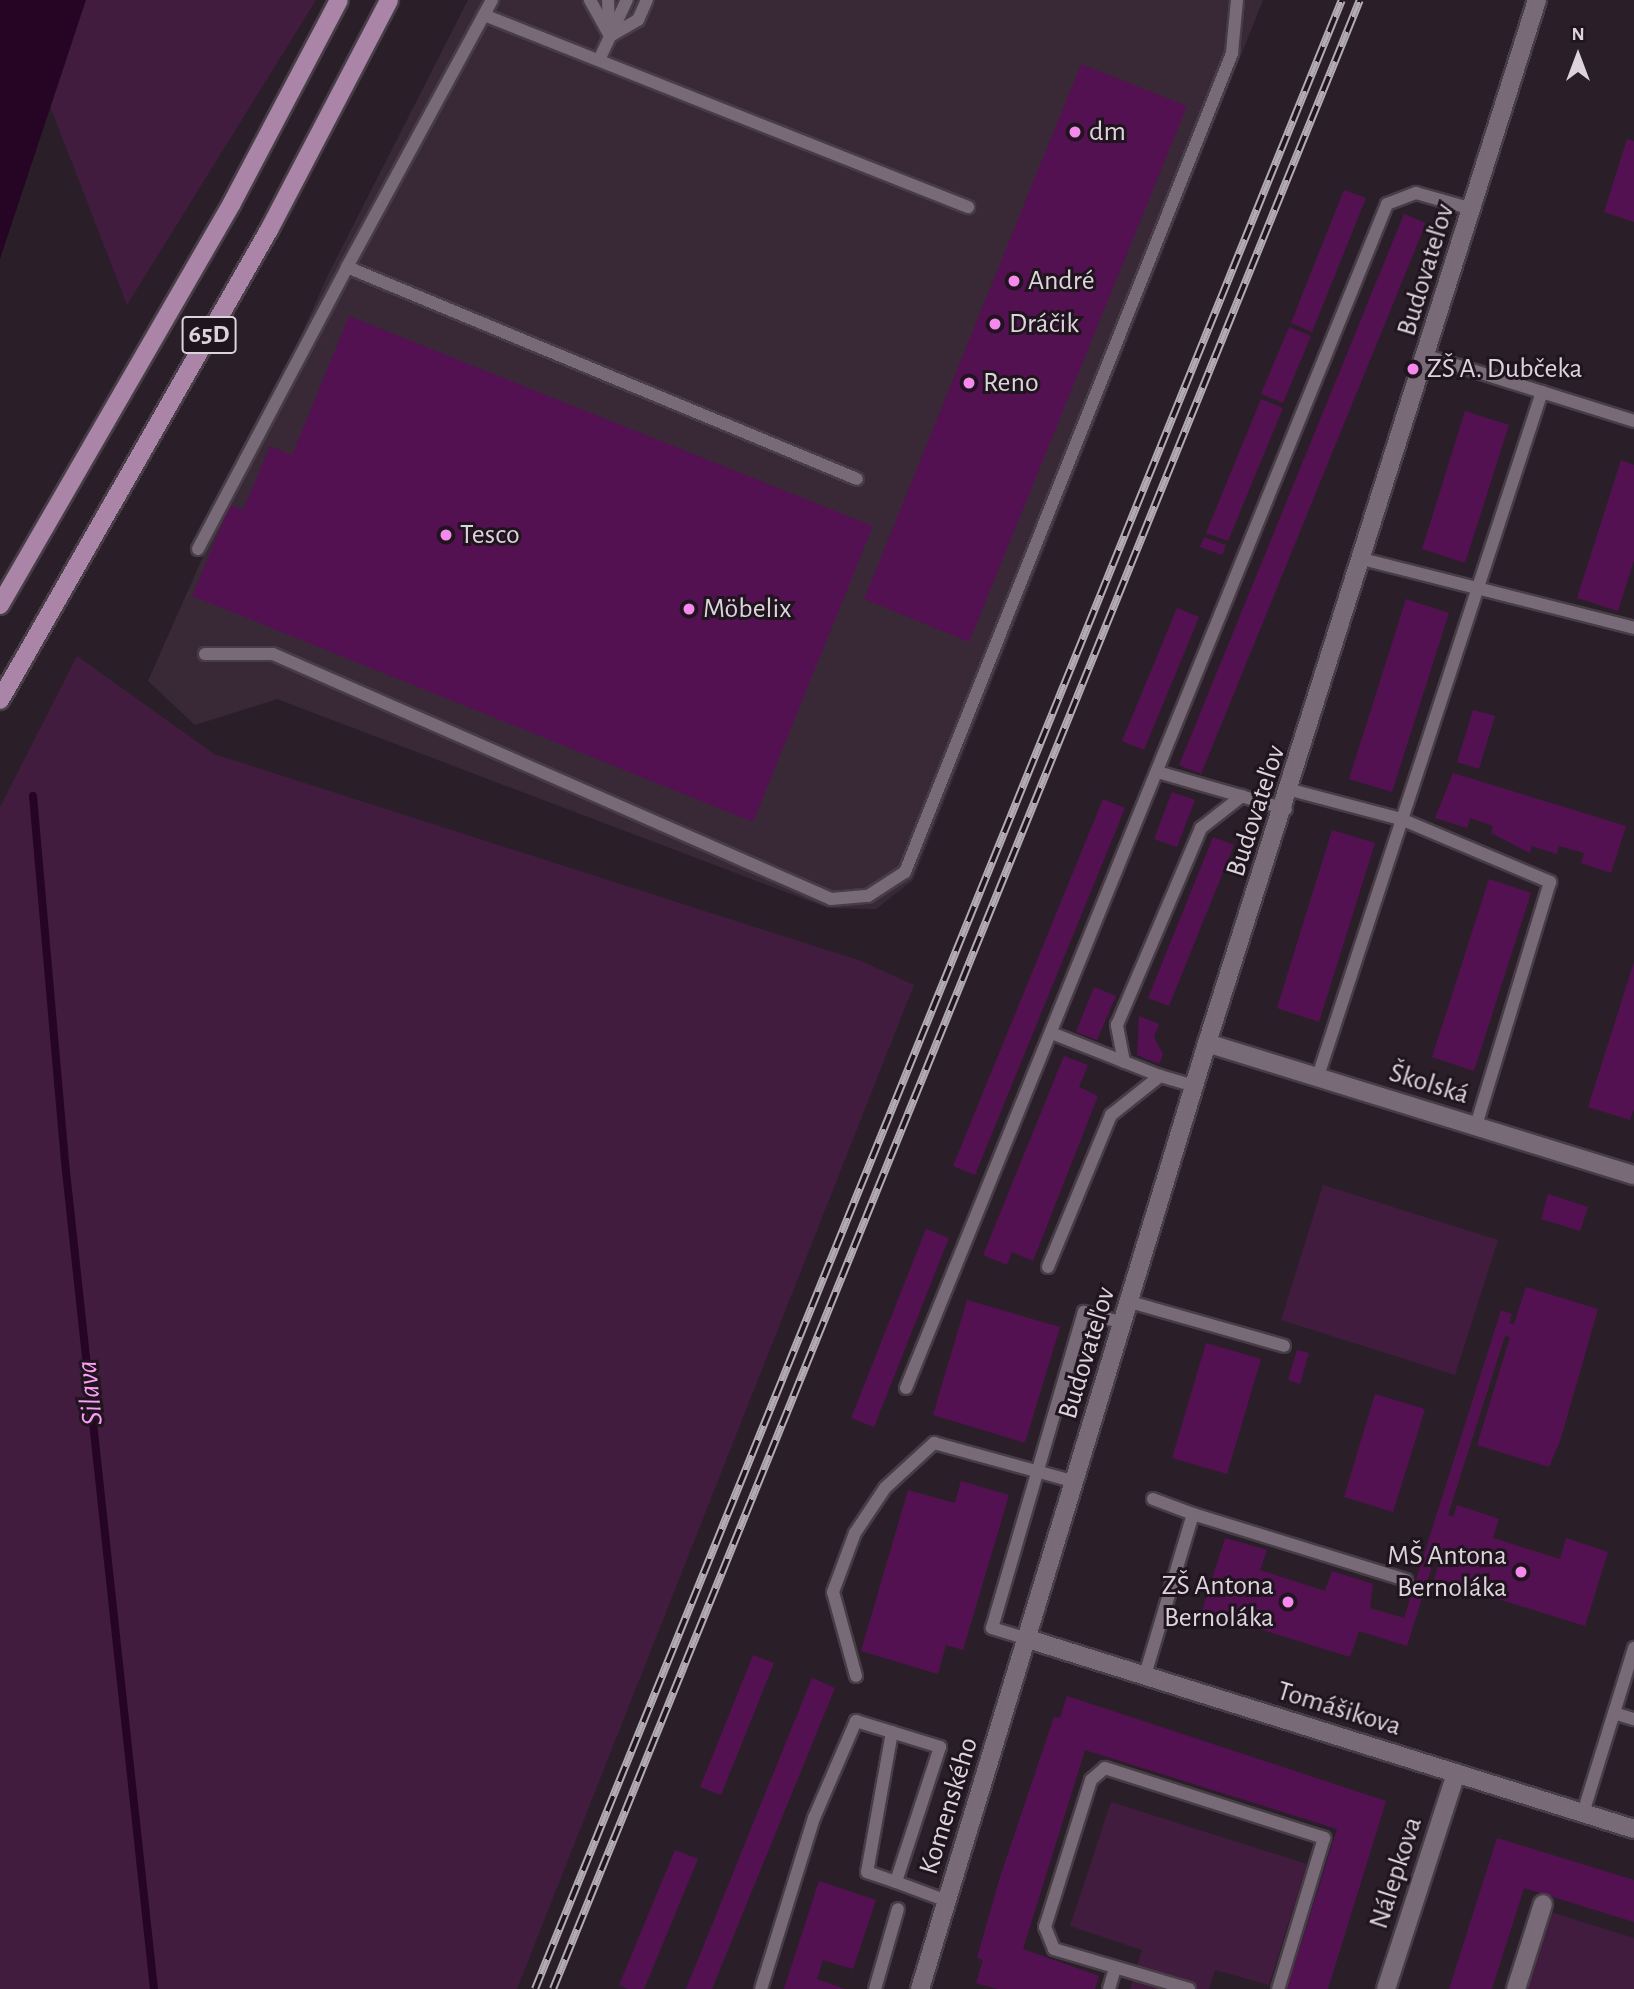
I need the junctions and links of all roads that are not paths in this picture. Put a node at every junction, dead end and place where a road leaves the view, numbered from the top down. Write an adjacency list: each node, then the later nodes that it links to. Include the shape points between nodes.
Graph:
1 (339, 0): 23 (main road, 65D, via 232,203)
2 (389, 0): 26 (main road, 65D, via 269,230)
3 (492, 0): 10 (lane)
4 (590, 0): 11 (lane)
5 (608, 0): 11 (lane)
6 (627, 0): 11 (lane)
7 (647, 0): 11 (lane, via 638,20)
8 (1237, 0): 25 (lane, via 1232,53 905,872 869,896 831,899 273,654)
9 (1537, 0): 14 (street, Budovateľov)
10 (484, 15): 12 (lane); 15 (lane)
11 (610, 36): 12 (lane)
12 (599, 60): 13 (lane)
13 (968, 207)
14 (1472, 209): 16 (street, Budovateľov); 27 (lane, via 1416,193 1387,204)
15 (347, 267): 19 (lane); 20 (lane)
16 (1427, 356): 17 (lane); 21 (street, Budovateľov)
17 (1542, 392): 18 (lane); 22 (lane)
18 (1634, 421)
19 (857, 479)
20 (198, 549)
21 (1362, 559): 22 (lane); 28 (street, Budovateľov)
22 (1476, 592): 24 (lane); 31 (lane)
23 (0, 605)
24 (1634, 628)
25 (205, 654)
26 (0, 700)
27 (1161, 773): 29 (lane); 32 (lane)
28 (1291, 790): 30 (street, Budovateľov); 31 (lane)
29 (1242, 796): 30 (lane); 34 (lane, via 1200,828 1117,1025)
30 (1286, 809): 33 (street, Budovateľov)
31 (1401, 819): 36 (lane); 38 (lane, via 1550,881)
32 (1054, 1034): 34 (lane); 44 (lane)
33 (1208, 1044): 36 (street, Školská); 37 (street, Budovateľov)
34 (1124, 1062): 35 (lane)
35 (1160, 1076): 37 (lane); 40 (lane, via 1111,1115)
36 (1318, 1076): 38 (street, Školská)
37 (1195, 1086): 41 (street, Budovateľov)
38 (1476, 1126): 39 (street, Školská)
39 (1633, 1173)
40 (1048, 1267)
41 (1130, 1302): 42 (street, Budovateľov); 43 (lane)
42 (1123, 1324): 45 (lane, via 1083,1312); 46 (street, Budovateľov)
43 (1284, 1346)
44 (906, 1388)
45 (1038, 1470): 46 (lane); 50 (lane, via 992,1628); 53 (lane, via 934,1443 885,1488 855,1533 833,1592)
46 (1076, 1482): 50 (street, Budovateľov)
47 (1153, 1499): 48 (lane)
48 (1193, 1514): 49 (lane); 52 (lane)
49 (1406, 1580)
50 (1028, 1639): 52 (street, Tomášikova); 61 (street, Komenského)
51 (1634, 1648): 54 (lane)
52 (1145, 1675): 57 (street, Tomášikova)
53 (856, 1676)
54 (1614, 1713): 55 (lane); 58 (lane)
55 (1634, 1719)
56 (891, 1732): 60 (lane, via 867,1872); 60 (lane, via 940,1747); 65 (lane, via 856,1721 814,1818)
57 (1456, 1773): 58 (street, Tomášikova); 71 (street, Nálepkova)
58 (1583, 1813): 59 (street, Tomášikova)
59 (1634, 1829)
60 (896, 1882): 61 (lane)
61 (947, 1901): 67 (street, Komenského)
62 (1543, 1904): 72 (street)
63 (898, 1909): 66 (lane)
64 (1115, 1968): 68 (lane); 69 (lane); 70 (lane, via 1054,1949 1045,1927 1091,1780 1105,1768 1324,1838)
65 (761, 1989)
66 (875, 1989)
67 (920, 1989)
68 (1109, 1989)
69 (1189, 1989)
70 (1278, 1989)
71 (1386, 1989)
72 (1516, 1989)

